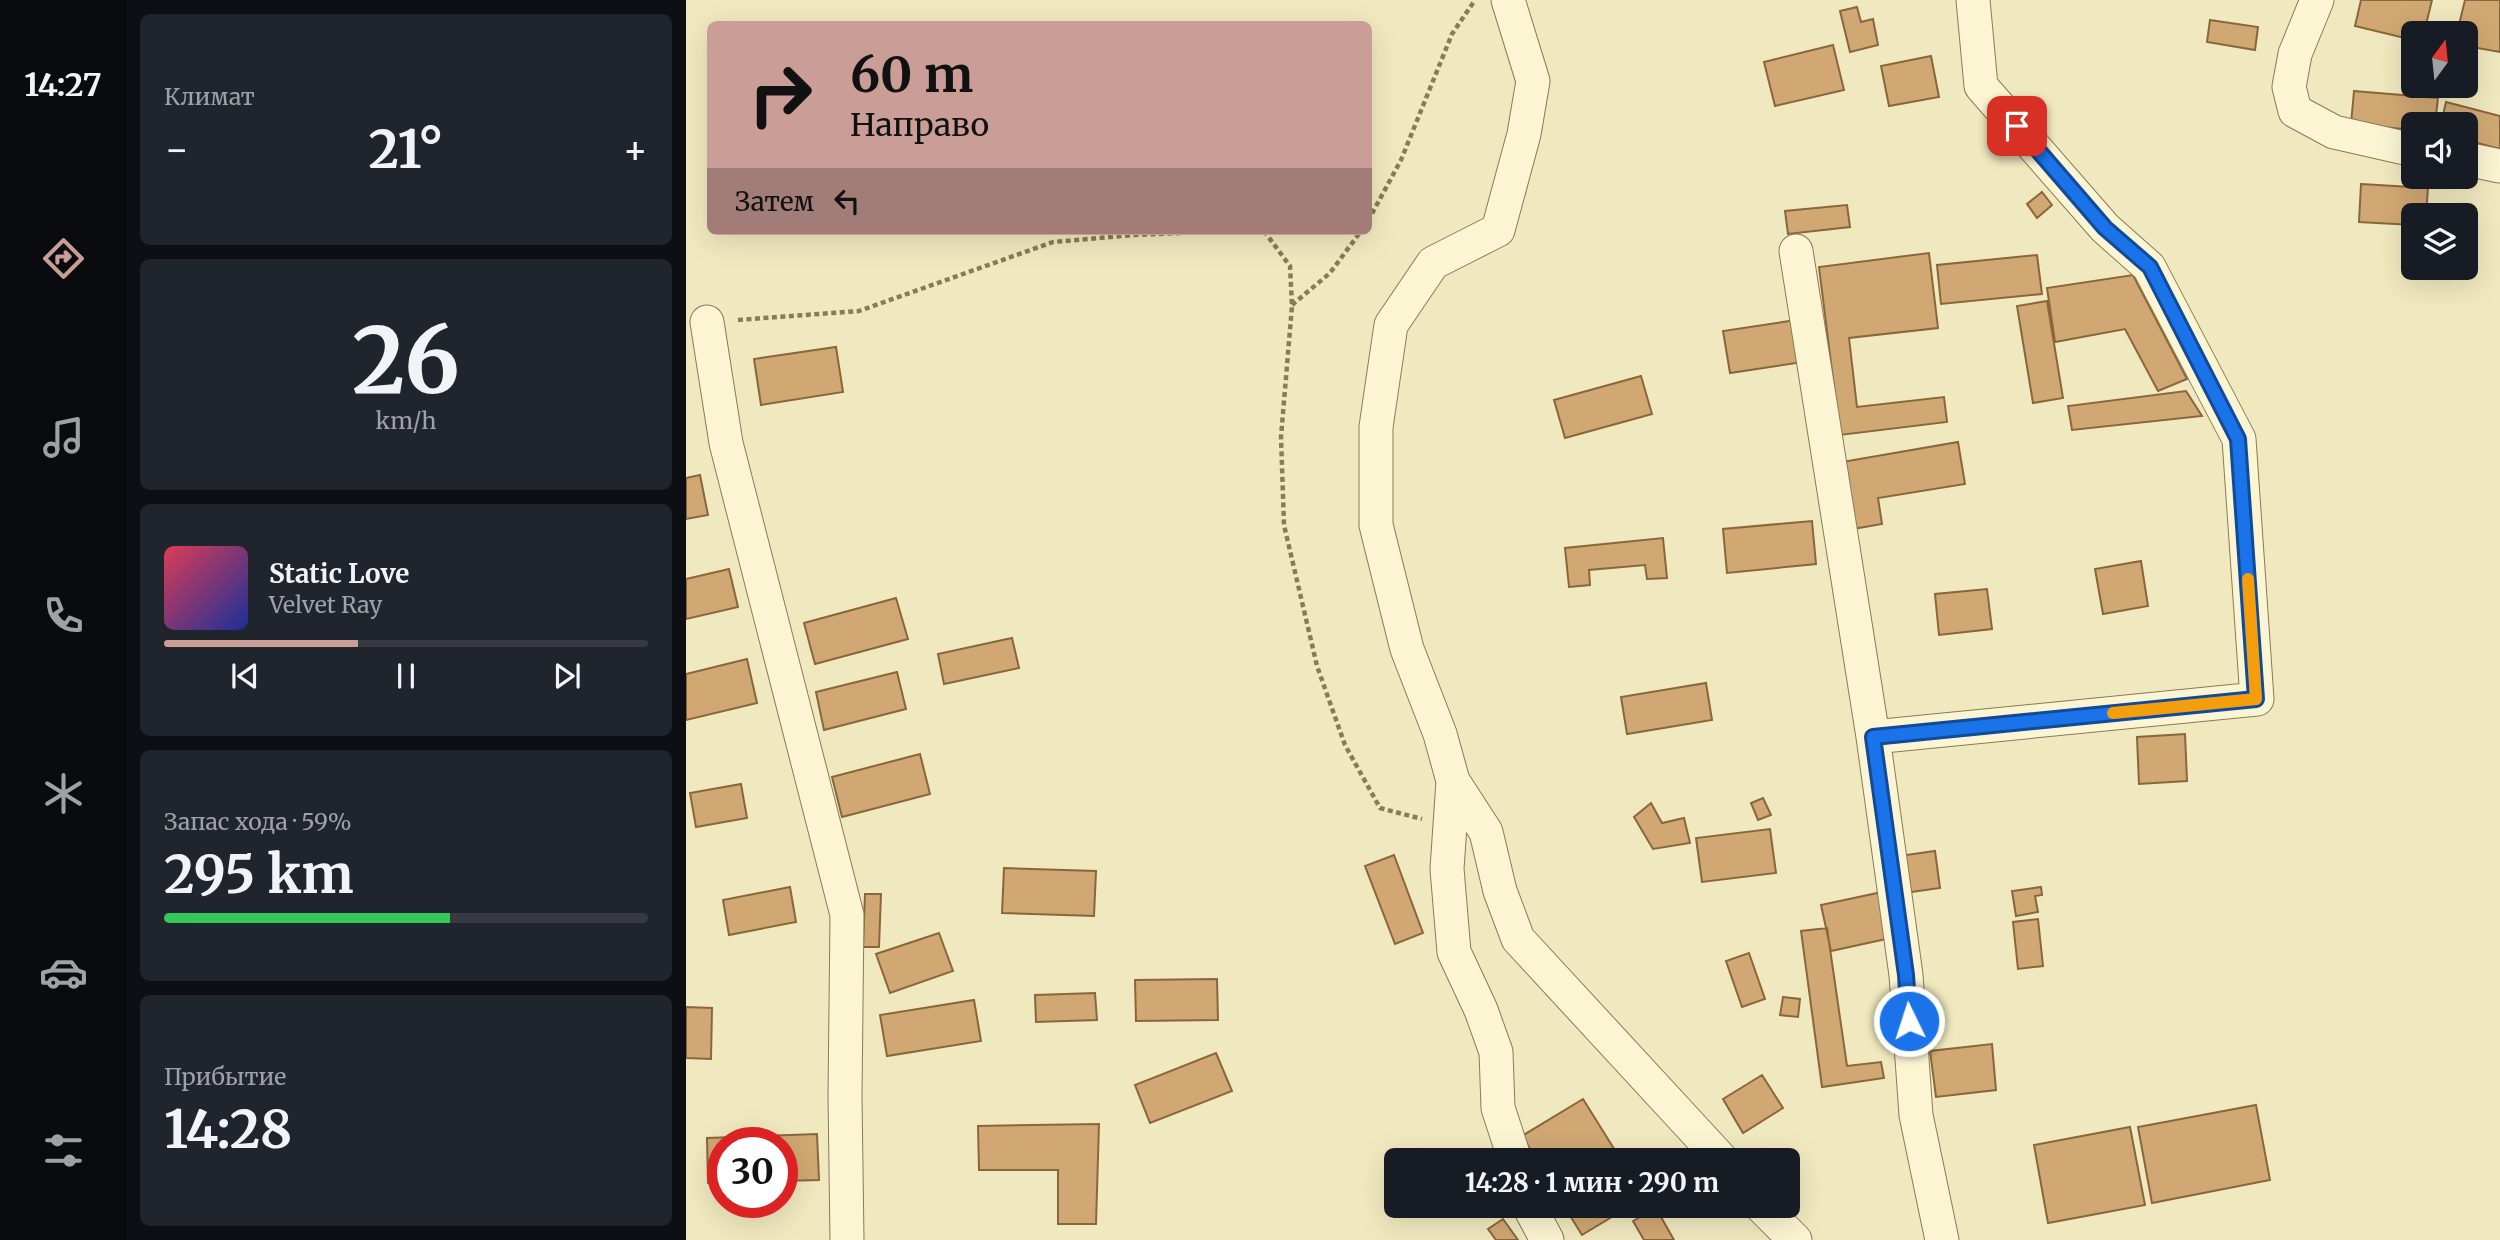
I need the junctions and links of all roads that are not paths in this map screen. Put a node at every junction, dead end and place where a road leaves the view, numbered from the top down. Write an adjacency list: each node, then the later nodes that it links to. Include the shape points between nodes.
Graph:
1 (1508, 0): 10 (street, via 1534,81 1498,230 1433,263 1391,325 1377,427 1376,525 1407,649)
2 (1973, 0): 9 (street, via 1981,86 2105,228 2150,267 2238,439 2256,699)
3 (2317, 0): 4 (street, via 2295,54 2289,87 2295,111 2334,132)
4 (2401, 147)
5 (2478, 161): 6 (street)
6 (2500, 166)
7 (1796, 251): 9 (street)
8 (707, 322): 15 (street, via 726,443 847,915)
9 (1873, 737): 18 (street, via 1906,975 1916,1115)
10 (1453, 781): 11 (street, via 1447,869 1454,952 1496,1052 1498,1108); 12 (street, via 1486,832 1518,939)
11 (1510, 1148)
12 (1710, 1148)
13 (1535, 1218): 16 (street)
14 (1773, 1218): 17 (street)
15 (847, 1240)
16 (1547, 1240)
17 (1795, 1240)
18 (1942, 1240)

